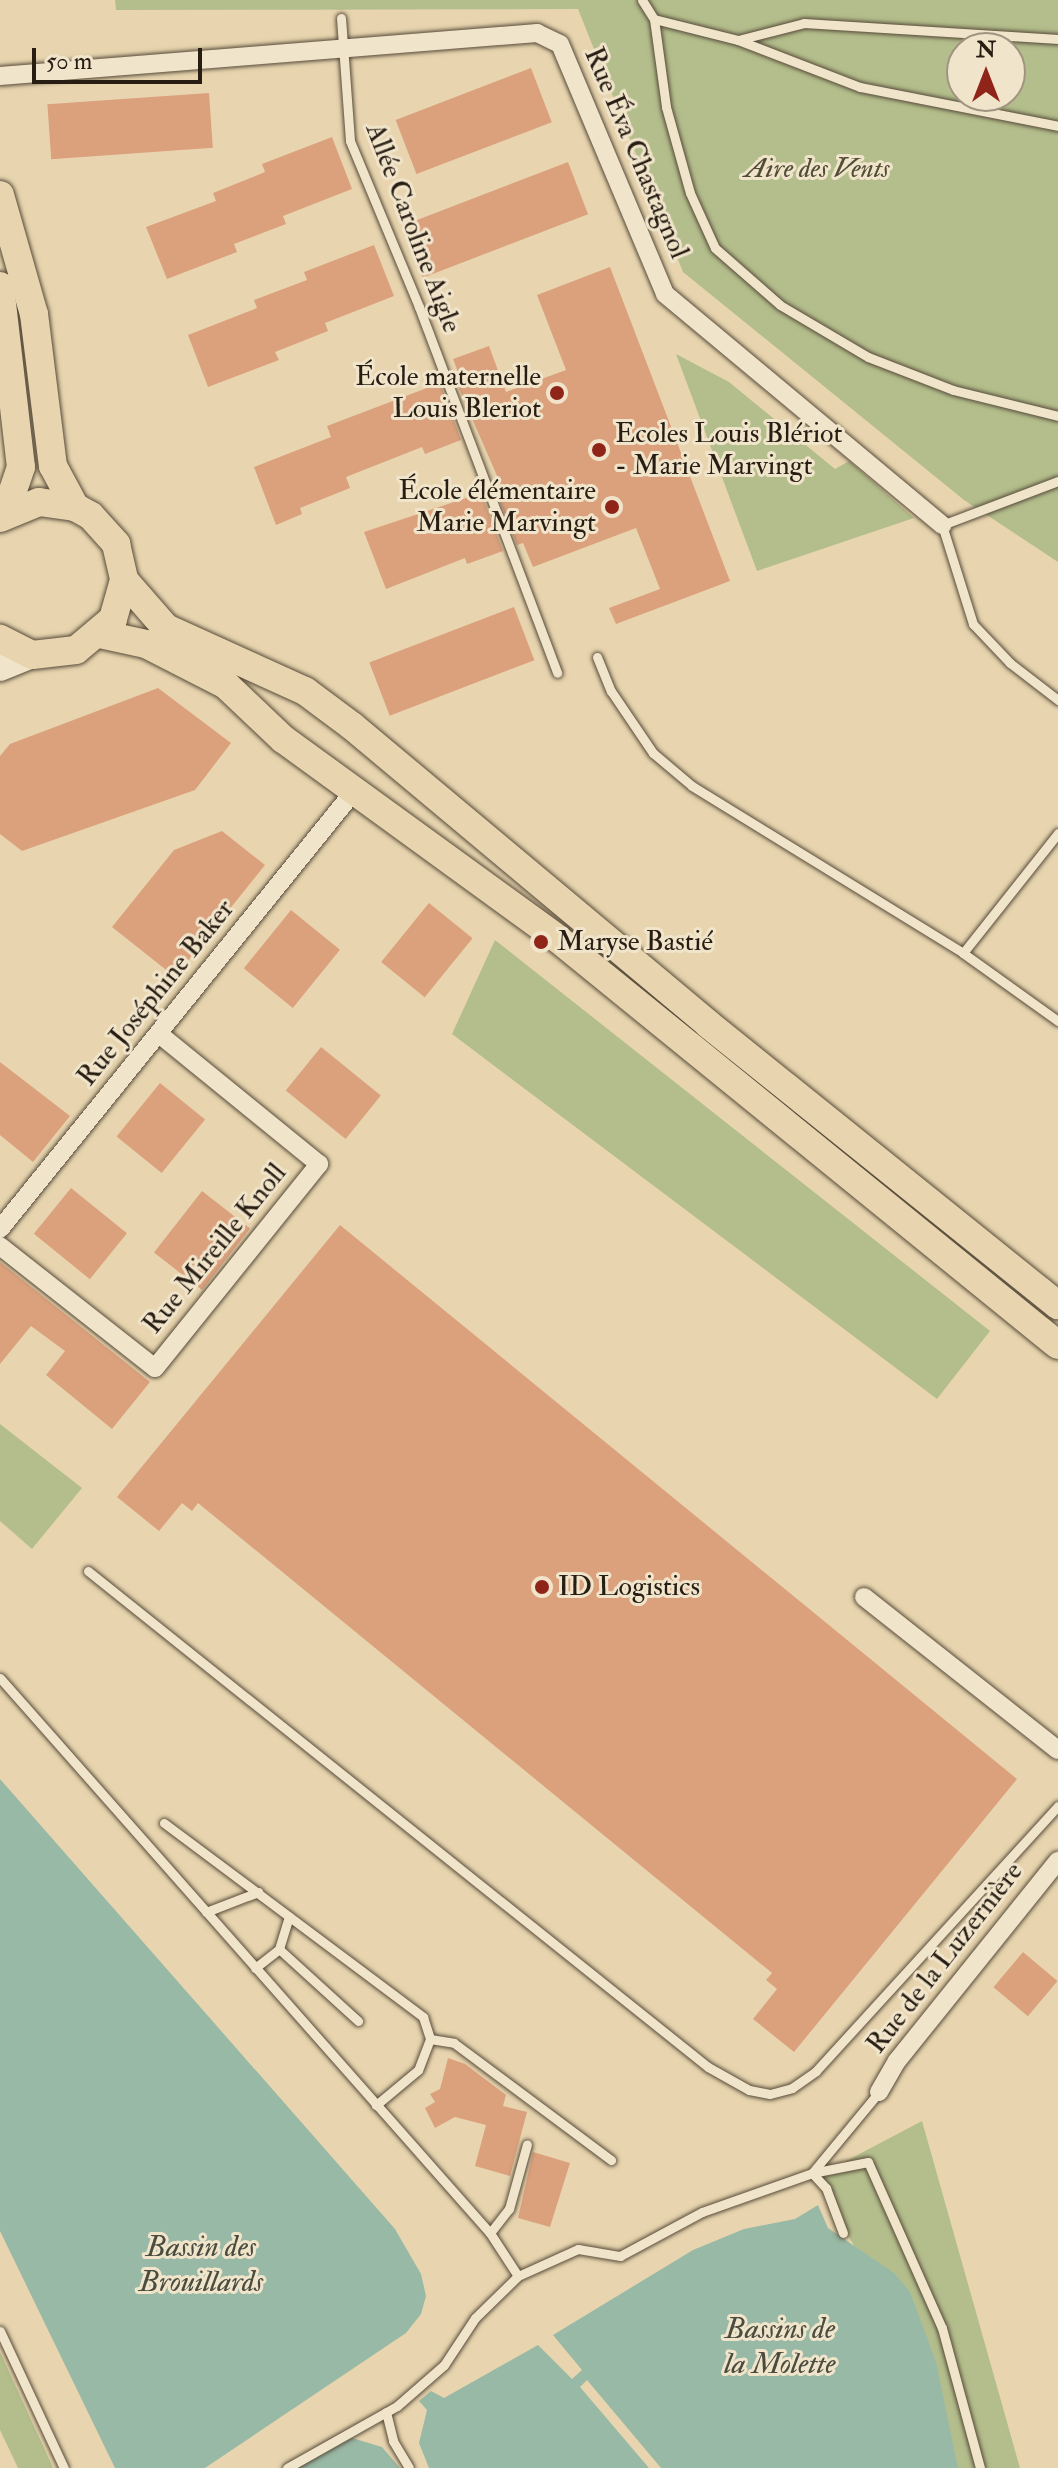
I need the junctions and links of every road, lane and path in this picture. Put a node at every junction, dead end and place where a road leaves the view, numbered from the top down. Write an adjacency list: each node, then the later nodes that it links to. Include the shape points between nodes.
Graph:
1 (642, 0): 3 (lane)
2 (341, 18): 6 (lane, Allée Caroline Aigle)
3 (654, 19): 5 (lane); 11 (lane, via 674,136 690,193 715,248 780,305 868,357 953,390)
4 (1058, 39): 5 (lane, via 804,23)
5 (738, 40): 8 (lane, via 860,87)
6 (342, 48): 7 (street, Rue Éva Chastagnol); 15 (street, Rue Éva Chastagnol, via 537,33 560,44 665,294); 22 (lane, Allée Caroline Aigle, via 350,141 419,307)
7 (0, 76)
8 (1058, 126)
9 (0, 195): 13 (main road, via 34,314 53,466)
10 (0, 286): 14 (main road, via 21,467)
11 (1058, 416)
12 (1058, 481): 15 (lane)
13 (75, 507): 14 (main road, via 39,502); 16 (main road, via 98,522 116,544)
14 (3, 516)
15 (942, 525): 23 (lane, via 973,624 1010,663)
16 (124, 580): 17 (main road, via 113,619); 31 (main road, via 166,628 305,691 352,726 696,1014)
17 (100, 634): 19 (main road, via 76,650); 24 (main road, via 146,644 205,671 283,739)
18 (0, 639): 19 (main road)
19 (32, 655): 21 (main road)
20 (597, 657): 26 (lane, via 611,691 653,753 692,786)
21 (0, 668)
22 (557, 673)
23 (1058, 700)
24 (355, 790): 28 (street, Rue Joséphine Baker); 32 (main road, via 558,939)
25 (1058, 833): 26 (lane)
26 (963, 953): 27 (lane)
27 (1058, 1021)
28 (160, 1035): 29 (street, Rue Joséphine Baker); 30 (street, Rue Mireille Knoll, via 319,1164 155,1368)
29 (0, 1229)
30 (0, 1246)
31 (1058, 1305)
32 (1058, 1345)
33 (88, 1571): 37 (lane, via 708,2067 749,2090 770,2094 792,2088 816,2071)
34 (864, 1597): 36 (street)
35 (0, 1678): 41 (lane)
36 (1058, 1750)
37 (1058, 1806)
38 (164, 1823): 40 (lane)
39 (1058, 1861): 47 (street, Rue de la Luzernière, via 897,2061)
40 (258, 1892): 41 (lane); 42 (lane)
41 (206, 1912): 44 (lane)
42 (289, 1916): 43 (lane); 46 (lane, via 423,2017)
43 (279, 1949): 44 (lane); 45 (lane)
44 (255, 1968): 48 (lane)
45 (358, 2021)
46 (430, 2039): 48 (lane, via 418,2070); 50 (lane, via 454,2043)
47 (879, 2092): 51 (lane)
48 (376, 2105): 52 (lane)
49 (527, 2144): 52 (lane, via 509,2209)
50 (611, 2160)
51 (812, 2173): 53 (lane, via 826,2188); 54 (lane, via 702,2212 620,2256 578,2249); 60 (lane, via 868,2162 942,2328)
52 (490, 2233): 54 (lane)
53 (843, 2233)
54 (518, 2276): 56 (lane, via 475,2318 444,2365)
55 (0, 2331): 57 (lane)
56 (386, 2412): 58 (lane); 59 (lane, via 393,2441)
57 (64, 2468)
58 (287, 2468)
59 (409, 2468)
60 (980, 2468)

